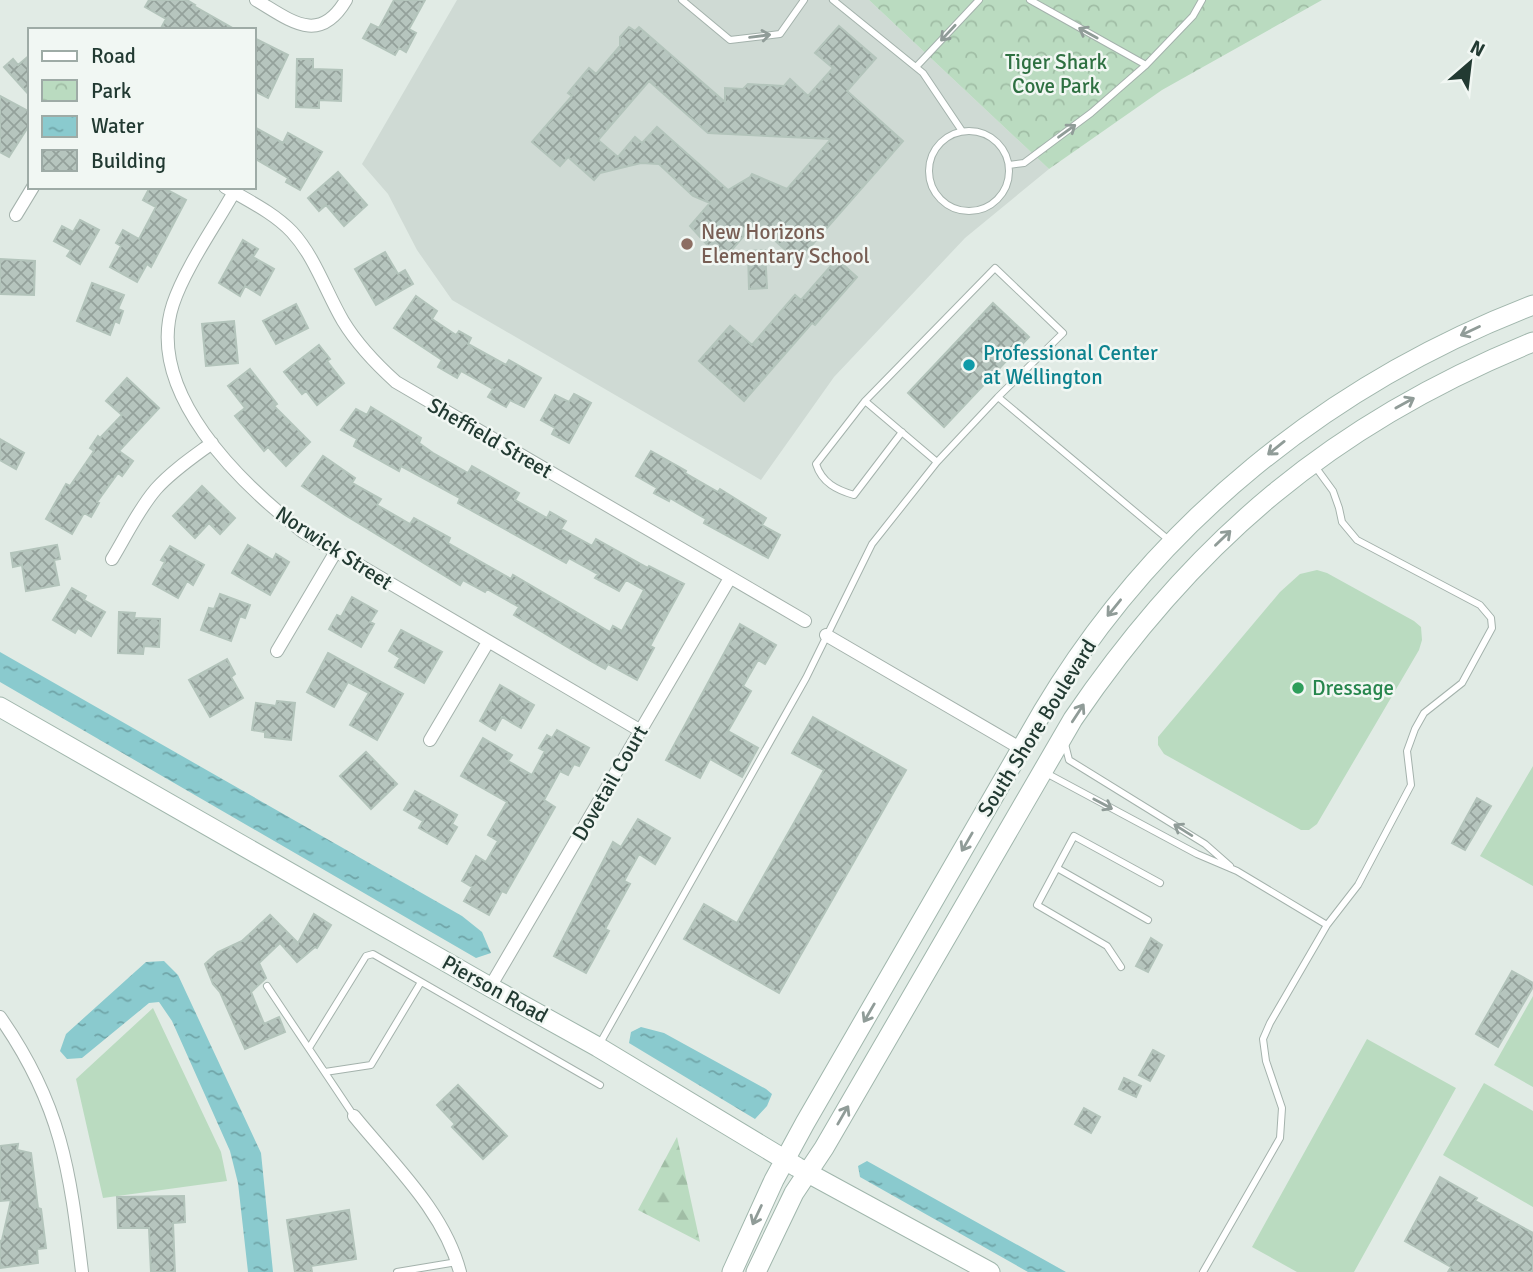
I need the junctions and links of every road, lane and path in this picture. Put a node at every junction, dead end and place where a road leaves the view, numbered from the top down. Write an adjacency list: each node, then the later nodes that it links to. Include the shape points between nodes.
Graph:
1 (256, 0): 2 (street, via 306,26 326,23)
2 (346, 0)
3 (682, 0): 4 (lane, one-way to 4, via 730,40 780,34)
4 (804, 0)
5 (833, 0): 10 (lane)
6 (979, 0): 10 (lane, one-way to 10)
7 (1030, 0): 9 (lane, one-way to 7)
8 (1202, 0): 9 (lane)
9 (1146, 65): 12 (lane, one-way to 9, via 1024,163)
10 (916, 67): 11 (lane)
11 (962, 131): 12 (lane, via 975,130 998,142); 12 (lane, via 939,144 931,156 931,183 948,205 973,211 997,201 1005,190)
12 (1009, 165)
13 (32, 189): 15 (street)
14 (230, 190): 21 (street, Norwick Street, via 179,288 168,326 173,373); 27 (street, Sheffield Street, via 294,234 344,322 396,382)
15 (16, 215)
16 (1533, 305): 24 (street, South Shore Boulevard, one-way to 24, via 1428,351 1331,408 1241,476)
17 (1533, 342): 23 (street, South Shore Boulevard, one-way to 17, via 1393,409)
18 (998, 397): 19 (lane, via 1063,332 995,268); 22 (lane); 24 (lane)
19 (864, 401): 20 (lane); 20 (lane, via 816,464 820,476 854,495)
20 (902, 432): 22 (lane)
21 (212, 443): 25 (street, Norwick Street, via 271,507); 26 (street, via 157,489)
22 (937, 462): 29 (lane, via 872,544)
23 (1312, 463): 35 (street, South Shore Boulevard, one-way to 23, via 1104,673 1160,603 1258,505); 44 (lane, via 1333,491 1342,522 1357,540 1479,605 1491,618 1492,628 1462,683 1424,713 1415,729 1407,751 1411,785 1358,885)
24 (1172, 542): 33 (street, South Shore Boulevard, one-way to 33, via 1104,621)
25 (335, 553): 30 (street, Norwick Street); 31 (street)
26 (112, 559)
27 (730, 578): 28 (street, Sheffield Street); 34 (street, Dovetail Court)
28 (805, 621)
29 (826, 635): 37 (street); 50 (lane)
30 (488, 642): 34 (street, Norwick Street); 36 (street)
31 (277, 651)
32 (0, 707): 48 (street, Pierson Road)
33 (1043, 711): 37 (street, South Shore Boulevard); 38 (street, via 1037,748)
34 (641, 731): 48 (street, Dovetail Court)
35 (1063, 737): 38 (street, South Shore Boulevard); 41 (lane, one-way to 35, via 1205,844 1069,760)
36 (430, 740)
37 (1020, 748): 39 (street, via 1028,760); 55 (street, South Shore Boulevard, one-way to 55)
38 (1043, 771): 39 (street, South Shore Boulevard); 41 (lane, one-way to 41)
39 (1026, 801): 56 (street, South Shore Boulevard, one-way to 39)
40 (1057, 867): 42 (lane, via 1074,836); 43 (lane); 45 (lane, via 1037,905 1107,946)
41 (1237, 871): 44 (lane)
42 (1160, 883)
43 (1149, 920)
44 (1328, 925): 63 (lane, via 1263,1040 1282,1108 1280,1138)
45 (1121, 967)
46 (421, 982): 51 (lane, via 369,954); 52 (lane, via 371,1065); 53 (lane)
47 (267, 986): 51 (lane)
48 (489, 987): 50 (street, Pierson Road)
49 (0, 1017): 58 (street, via 31,1065 57,1125 72,1189)
50 (598, 1047): 55 (street, Pierson Road)
51 (309, 1048): 52 (lane)
52 (325, 1073): 54 (lane)
53 (600, 1085)
54 (354, 1116): 57 (street, via 430,1208)
55 (785, 1161): 56 (street, Pierson Road); 60 (street, South Shore Boulevard, one-way to 60)
56 (807, 1173): 61 (street, South Shore Boulevard); 62 (street, Pierson Road)
57 (458, 1267): 59 (lane)
58 (82, 1272)
59 (397, 1272)
60 (732, 1272)
61 (756, 1272)
62 (990, 1272)
63 (1203, 1272)

